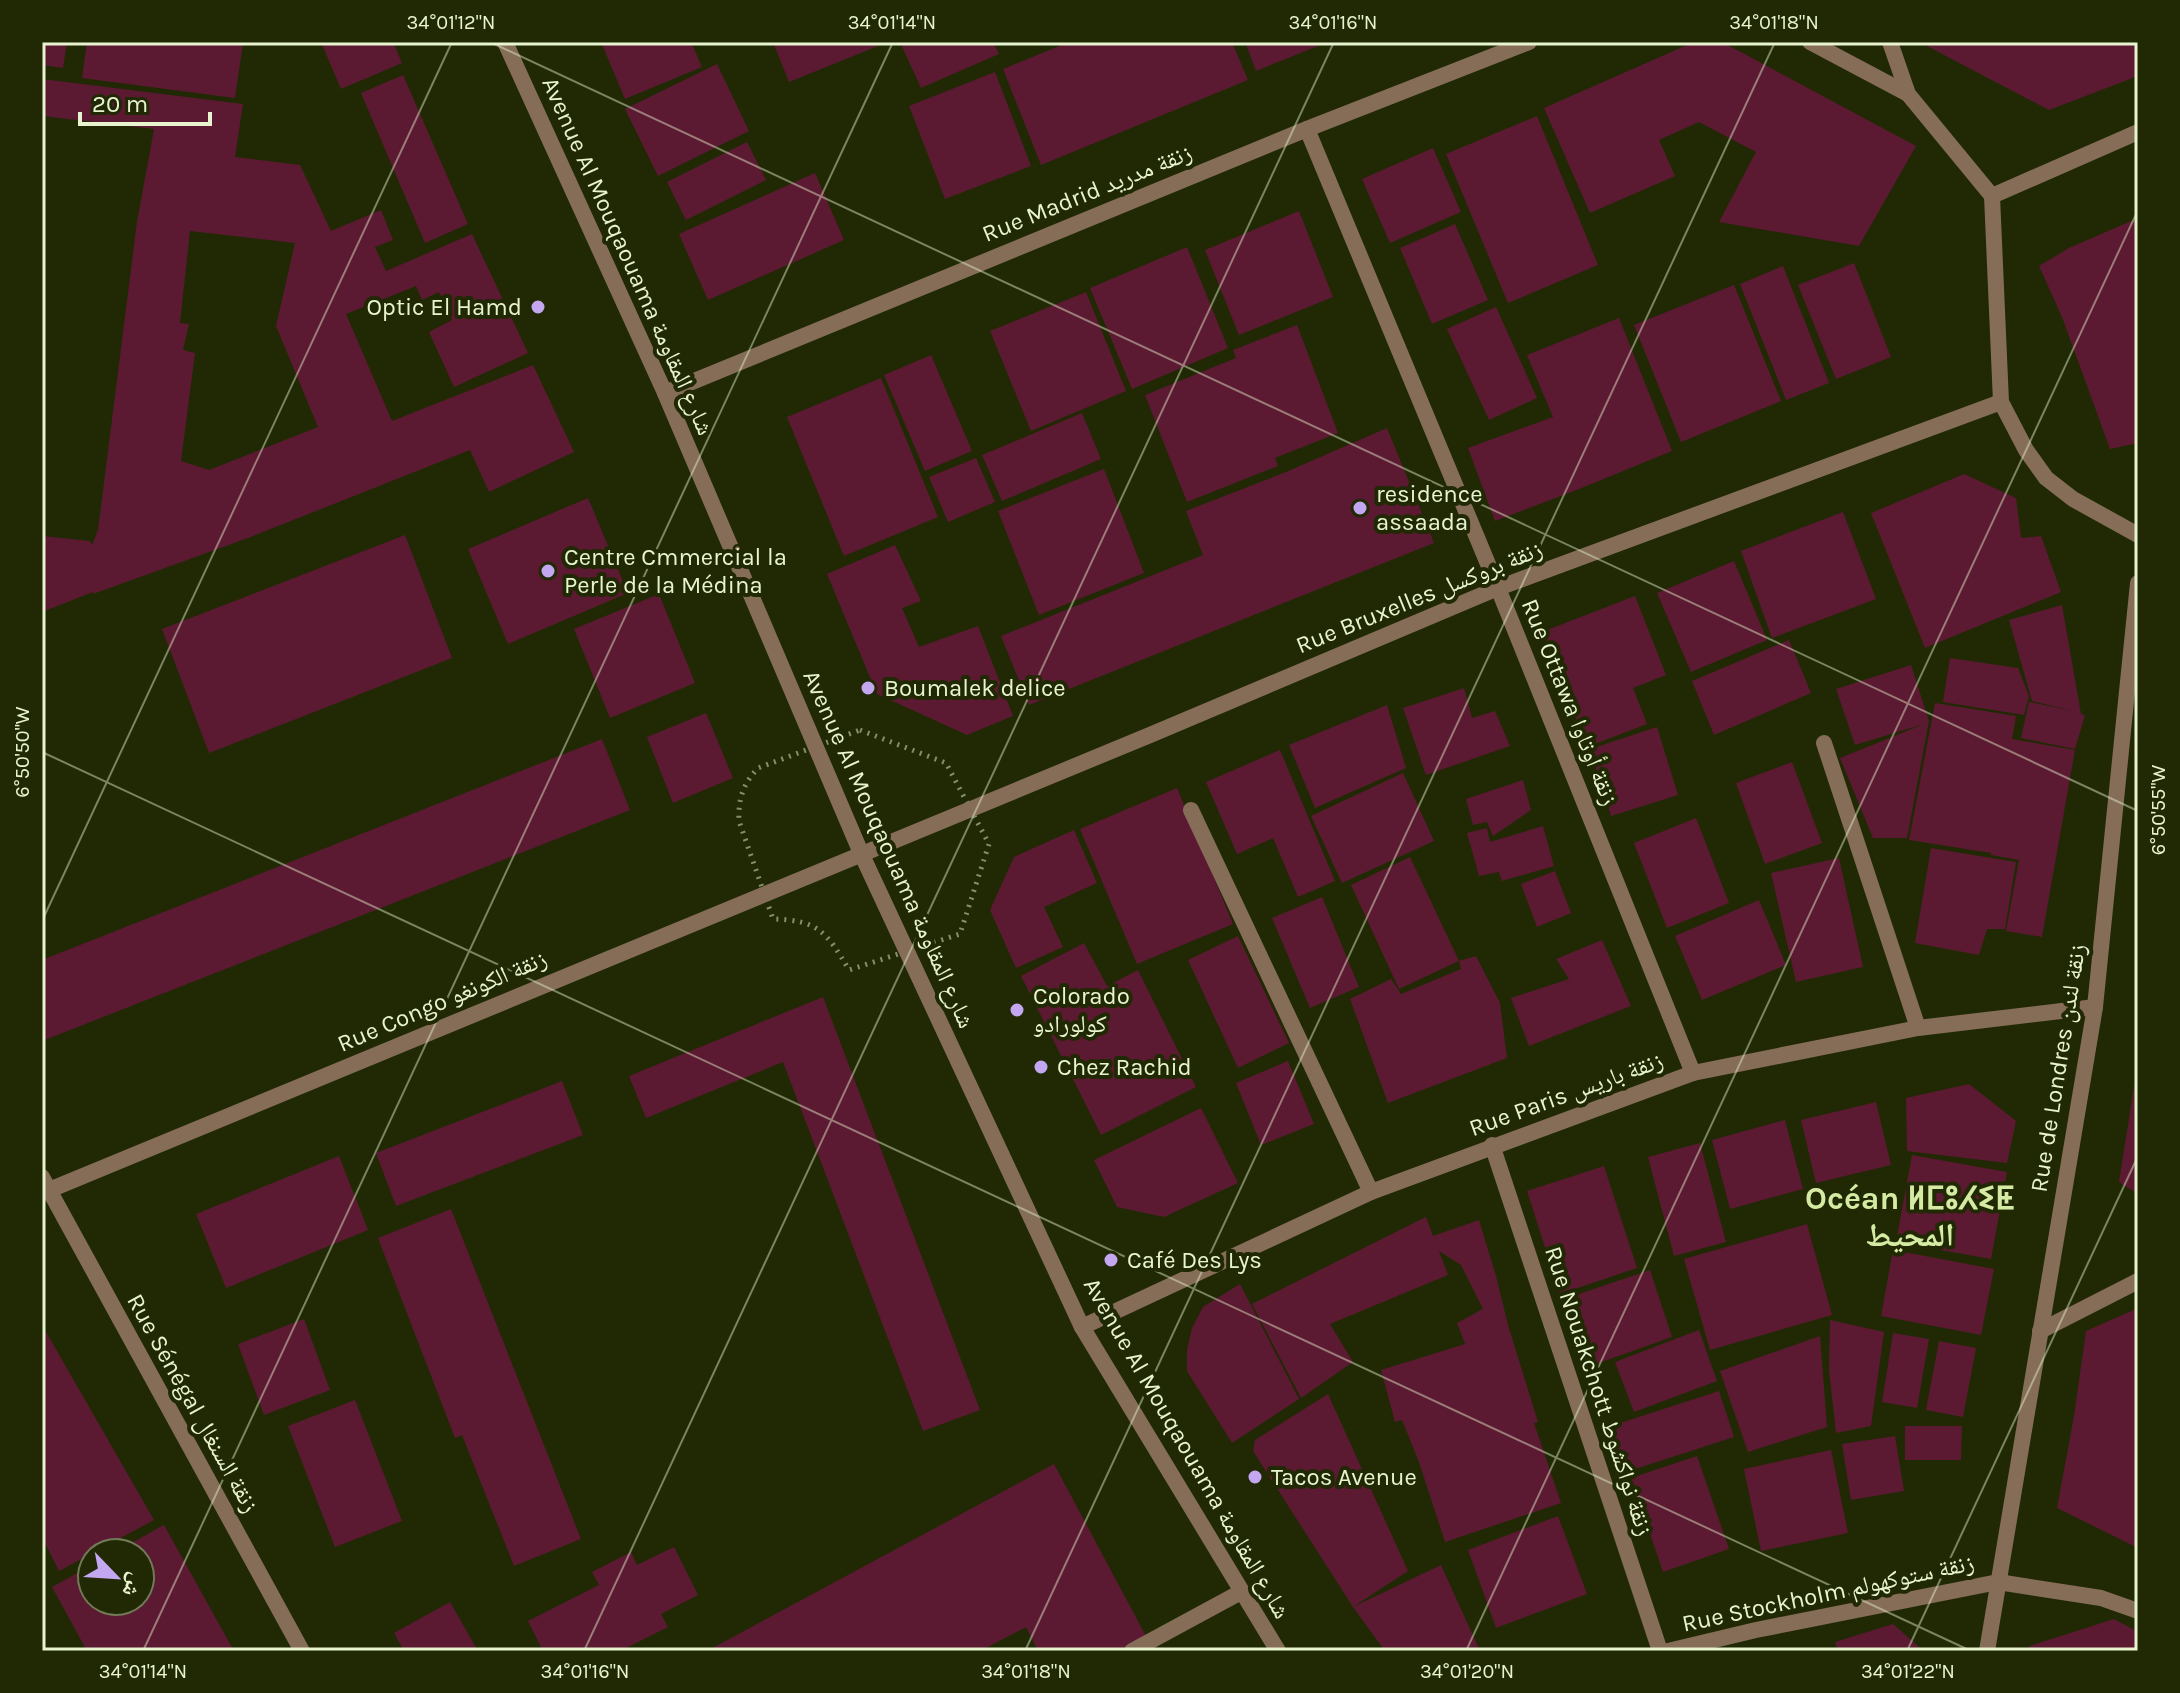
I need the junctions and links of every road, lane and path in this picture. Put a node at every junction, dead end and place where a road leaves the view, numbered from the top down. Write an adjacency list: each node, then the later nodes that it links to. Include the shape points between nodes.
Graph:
1 (505, 42): 9 (street, Avenue Al Mouqaouama شارع المقاومة)
2 (1529, 42): 6 (street, Rue Madrid زنقة مدريد)
3 (1810, 42): 5 (street)
4 (1890, 42): 5 (street)
5 (1908, 94): 8 (street)
6 (1307, 129): 9 (street, Rue Madrid زنقة مدريد); 13 (street, Rue Ottawa زنقة أوتاوا)
7 (2138, 132): 8 (street)
8 (1992, 196): 10 (street)
9 (665, 393): 16 (street, Avenue Al Mouqaouama شارع المقاومة)
10 (2001, 402): 11 (street, via 2046,478); 13 (street, Rue Bruxelles زنقة بروكسل)
11 (2138, 535)
12 (2138, 583): 17 (street, Rue de Londres زنقة لندن)
13 (1498, 588): 16 (street, Rue Bruxelles زنقة بروكسل); 19 (street, Rue Ottawa زنقة أوتاوا)
14 (1824, 743): 18 (street)
15 (1191, 810): 22 (street)
16 (861, 853): 21 (street, Rue Congo زنقة الكونغو); 24 (street, Avenue Al Mouqaouama شارع المقاومة)
17 (2095, 1007): 18 (street, Rue Paris زنقة باريس); 25 (street, Rue de Londres زنقة لندن)
18 (1918, 1028): 19 (street, Rue Paris زنقة باريس)
19 (1693, 1073): 20 (street, Rue Paris زنقة باريس)
20 (1492, 1145): 22 (street, Rue Paris زنقة باريس); 32 (street, Rue Nouakchott زنقة نواكشوط)
21 (44, 1187): 29 (street, Rue Sénégal زنقة السنغال)
22 (1371, 1192): 24 (street, Rue Paris زنقة باريس)
23 (2138, 1281): 25 (street)
24 (1082, 1327): 27 (street, Avenue Al Mouqaouama شارع المقاومة)
25 (2040, 1331): 26 (street, Rue de Londres زنقة لندن)
26 (1998, 1582): 28 (street, via 2101,1598); 33 (street, Rue Stockholm زنقة ستوكهولم); 34 (street, Rue de Londres زنقة لندن)
27 (1241, 1592): 30 (street); 31 (street, Avenue Al Mouqaouama شارع المقاومة)
28 (2138, 1611)
29 (302, 1651)
30 (1132, 1651)
31 (1278, 1651)
32 (1660, 1651)
33 (1668, 1651)
34 (1987, 1651)

